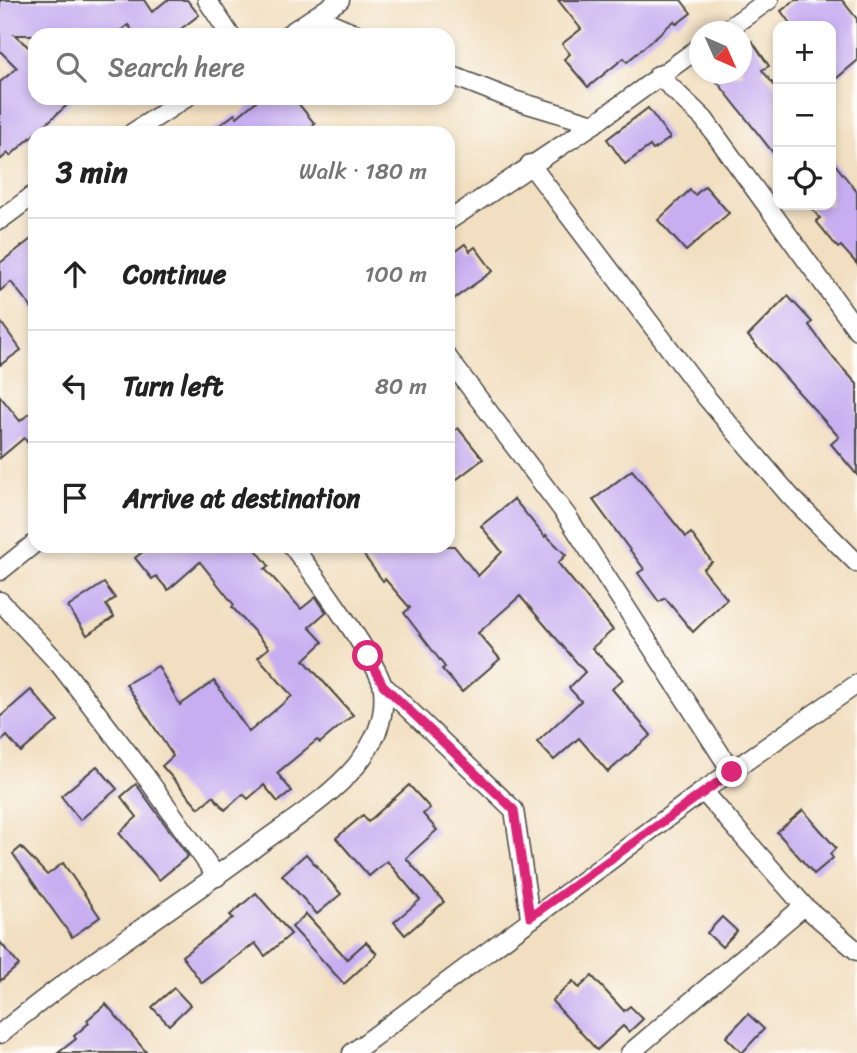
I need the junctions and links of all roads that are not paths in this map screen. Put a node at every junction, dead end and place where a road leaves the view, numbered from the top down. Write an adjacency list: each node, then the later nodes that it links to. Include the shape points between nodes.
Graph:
1 (207, 0): 6 (street)
2 (340, 0): 4 (street)
3 (769, 0): 5 (street)
4 (317, 17): 7 (street); 8 (street)
5 (739, 21)
6 (225, 28)
7 (299, 28)
8 (343, 28)
9 (689, 54): 10 (street)
10 (658, 75): 13 (street); 19 (street, via 704,119)
11 (455, 77): 13 (street)
12 (176, 105): 14 (street)
13 (594, 124): 15 (street)
14 (143, 126)
15 (530, 164): 17 (street); 23 (street, via 706,397 790,496)
16 (28, 202): 18 (street)
17 (455, 216)
18 (0, 220)
19 (857, 330)
20 (455, 367): 28 (street, via 567,516)
21 (28, 549): 24 (street)
22 (297, 553): 27 (street)
23 (857, 563)
24 (0, 571)
25 (0, 601): 30 (street, via 61,665)
26 (857, 684): 28 (street)
27 (383, 685): 30 (street, via 384,716 355,766 332,790); 32 (street, via 514,810)
28 (732, 772): 29 (street)
29 (703, 791): 31 (street); 32 (street)
30 (217, 877): 34 (street)
31 (804, 906): 33 (street); 36 (street)
32 (530, 917): 35 (street)
33 (857, 951)
34 (0, 1034)
35 (352, 1053)
36 (630, 1053)

